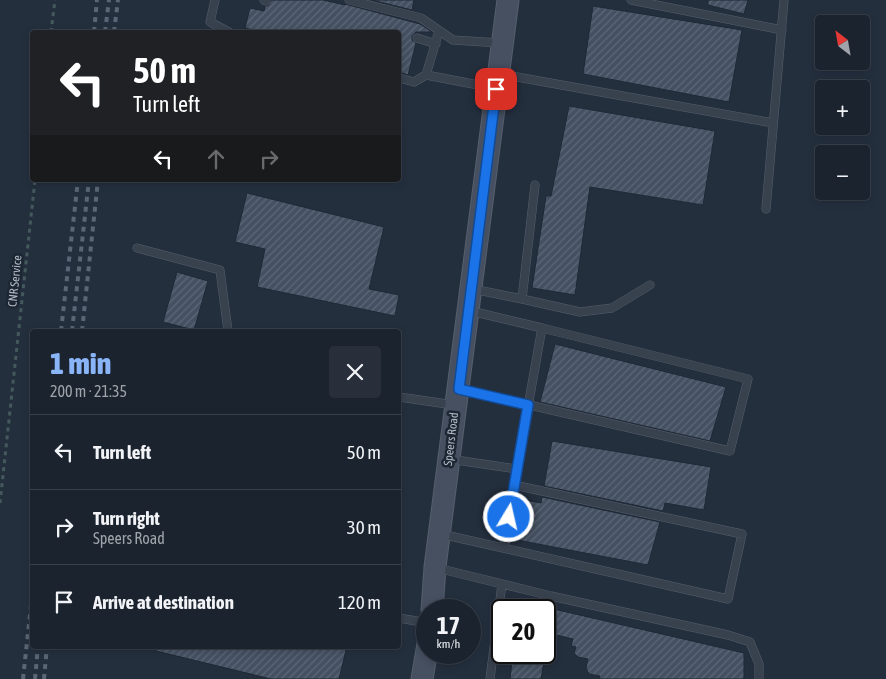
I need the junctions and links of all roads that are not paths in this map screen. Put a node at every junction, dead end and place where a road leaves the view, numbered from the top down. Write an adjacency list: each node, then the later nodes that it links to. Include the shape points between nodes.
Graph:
1 (216, 0): 6 (lane, via 210,22)
2 (349, 0): 8 (lane, via 421,18)
3 (508, 0): 10 (main road, Speers Road)
4 (631, 0): 7 (lane)
5 (784, 0): 7 (lane)
6 (225, 30)
7 (782, 30): 15 (lane)
8 (439, 31): 10 (lane, via 453,40); 11 (lane)
9 (417, 38): 11 (lane)
10 (502, 43): 14 (main road, Speers Road)
11 (436, 44): 12 (lane)
12 (426, 75): 13 (lane, via 414,82); 14 (lane)
13 (401, 79)
14 (497, 81): 15 (lane); 20 (main road, Speers Road)
15 (773, 123): 17 (lane)
16 (535, 185): 21 (lane)
17 (766, 209)
18 (137, 248): 24 (lane, via 220,270)
19 (650, 285): 21 (lane, via 612,308 580,312)
20 (471, 288): 21 (lane); 22 (main road, Speers Road)
21 (522, 299)
22 (468, 311): 23 (lane); 26 (main road, Speers Road)
23 (542, 328): 27 (lane); 27 (lane, via 748,379 730,451)
24 (228, 329)
25 (401, 397): 26 (lane)
26 (457, 397): 27 (lane); 28 (main road, Speers Road)
27 (528, 405): 29 (lane)
28 (449, 459): 29 (lane); 31 (main road, Speers Road)
29 (517, 469): 30 (lane)
30 (514, 485): 32 (lane); 32 (lane, via 742,534 728,599)
31 (439, 534): 32 (lane); 33 (main road, Speers Road)
32 (504, 548)
33 (435, 568): 34 (lane); 35 (main road, Speers Road)
34 (502, 584): 40 (lane); 41 (lane, via 750,642 760,664)
35 (433, 599)
36 (401, 618): 37 (lane)
37 (416, 621)
38 (425, 664): 39 (main road)
39 (422, 679)
40 (490, 679)
41 (759, 679)

